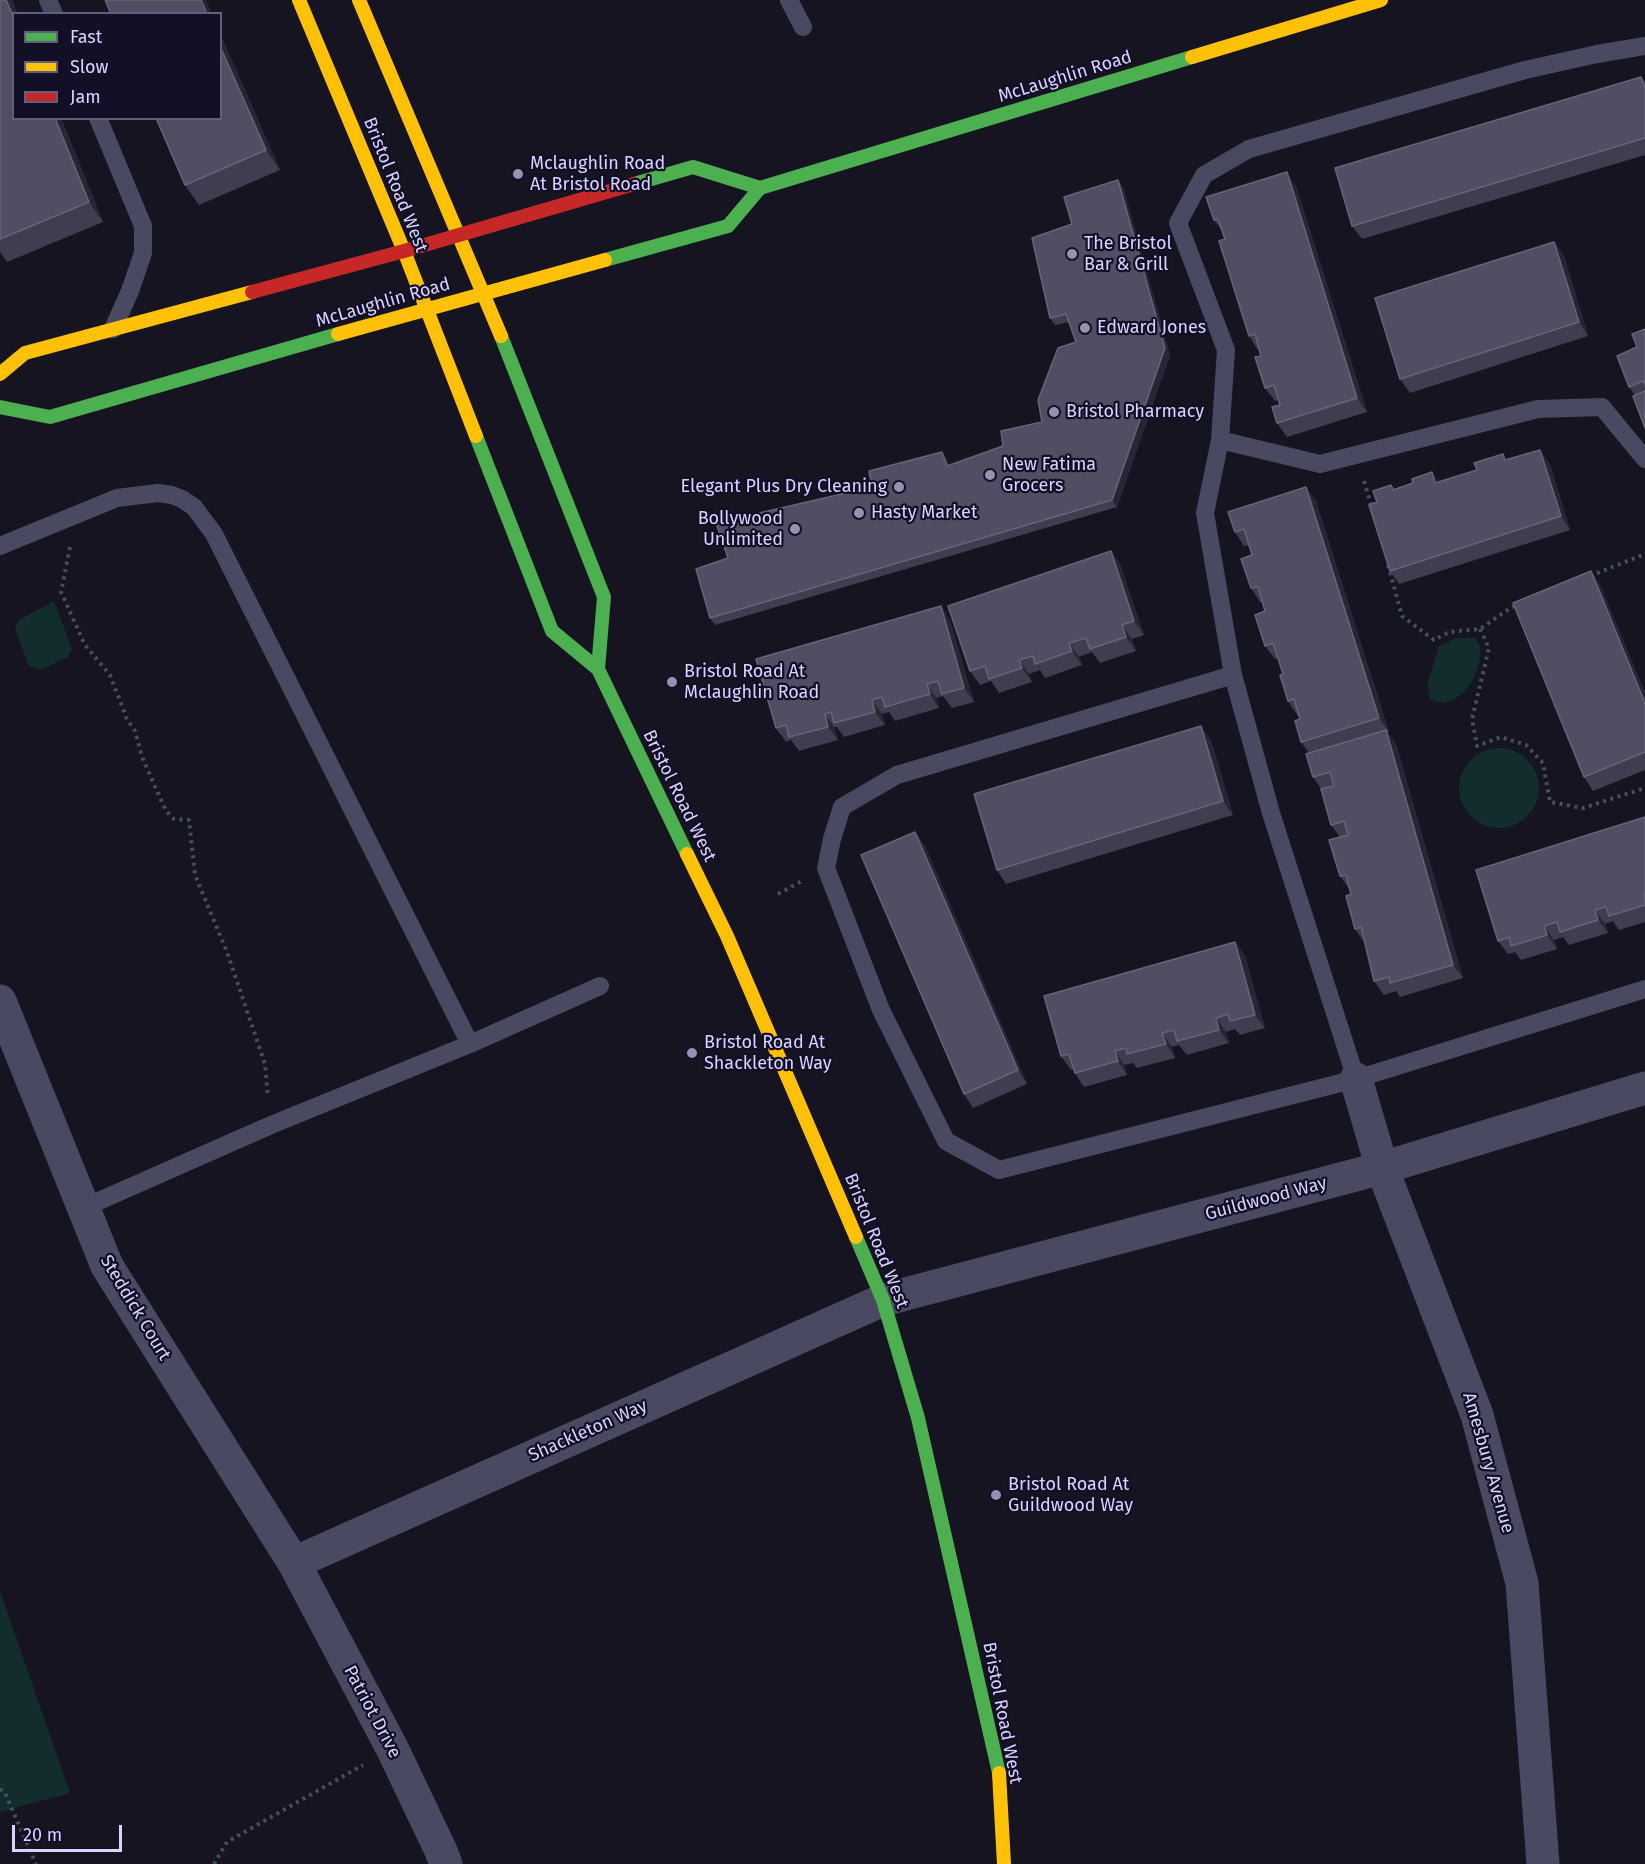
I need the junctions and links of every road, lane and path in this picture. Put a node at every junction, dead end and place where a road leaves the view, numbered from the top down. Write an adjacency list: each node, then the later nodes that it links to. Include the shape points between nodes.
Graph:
1 (299, 0): 10 (street, Bristol Road West)
2 (359, 0): 9 (street)
3 (789, 0): 5 (lane)
4 (1381, 0): 8 (street, McLaughlin Road)
5 (803, 27)
6 (1645, 46): 16 (lane, via 1525,70 1249,149 1204,175 1178,223 1226,350)
7 (99, 120): 13 (lane, via 143,226 143,253)
8 (760, 188): 9 (street, via 693,167); 11 (street, McLaughlin Road, via 728,226)
9 (459, 235): 10 (street); 11 (street)
10 (404, 251): 12 (street, Bristol Road West); 13 (street)
11 (484, 293): 12 (street, McLaughlin Road); 27 (street, via 604,597)
12 (426, 309): 15 (street, McLaughlin Road, via 50,417); 27 (street, Bristol Road West, via 552,631)
13 (113, 329): 14 (street, via 25,353)
14 (0, 374)
15 (0, 407)
16 (1220, 440): 17 (lane, via 1320,464); 28 (lane, via 1205,513)
17 (1357, 454): 18 (lane, via 1538,409 1602,407); 19 (path)
18 (1645, 459)
19 (1373, 512)
20 (76, 515): 21 (lane); 33 (lane, via 117,498 158,494 182,499 202,516); 36 (path, via 61,592 85,645 110,675 166,811 174,819 189,820 195,874 227,952 265,1064)
21 (0, 546)
22 (1645, 554): 24 (path)
23 (1386, 558): 26 (path, via 1402,616 1434,640 1449,632)
24 (1590, 576)
25 (1523, 603): 26 (path)
26 (1480, 629): 29 (path, via 1489,648 1472,719 1477,746 1501,737 1526,745 1543,763 1550,802 1583,808)
27 (598, 669): 39 (street, Bristol Road West, via 727,936)
28 (1233, 675): 34 (lane, via 1271,813); 34 (lane, via 897,775 842,807 826,868 881,1010 946,1141 999,1170)
29 (1645, 788)
30 (600, 986): 33 (lane)
31 (1645, 989): 34 (lane)
32 (0, 1001): 38 (street, Steddick Court)
33 (470, 1044): 36 (lane)
34 (1356, 1079): 37 (street, Amesbury Avenue)
35 (1645, 1088): 37 (street, Guildwood Way)
36 (271, 1125): 38 (lane)
37 (1382, 1168): 39 (street, Guildwood Way); 47 (street, Amesbury Avenue, via 1477,1415 1522,1583)
38 (82, 1208): 40 (street, Steddick Court, via 107,1266)
39 (883, 1300): 40 (street, Shackleton Way); 46 (street, Bristol Road West, via 918,1418 999,1769)
40 (294, 1563): 41 (street, Patriot Drive)
41 (392, 1748): 44 (path, via 227,1842); 45 (street, Patriot Drive)
42 (0, 1789): 43 (path)
43 (36, 1864)
44 (214, 1864)
45 (446, 1864)
46 (1004, 1864)
47 (1543, 1864)

